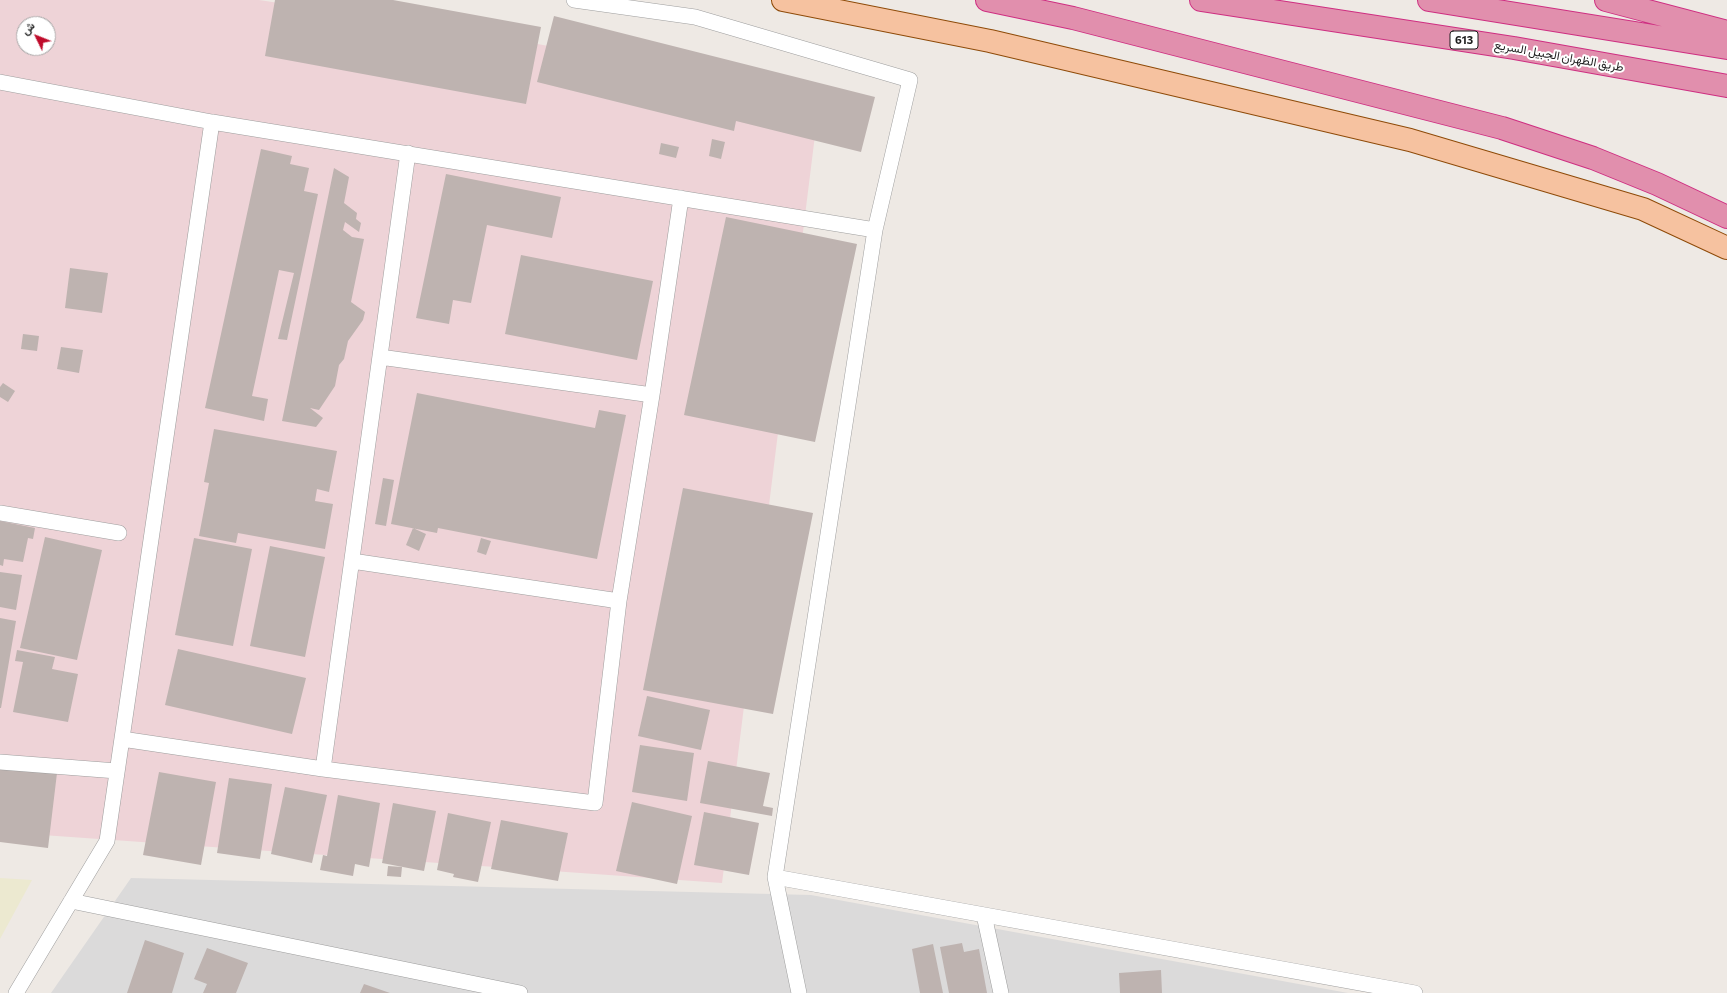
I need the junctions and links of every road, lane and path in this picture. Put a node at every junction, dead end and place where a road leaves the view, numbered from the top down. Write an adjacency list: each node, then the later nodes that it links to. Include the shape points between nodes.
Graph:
1 (574, 0): 15 (street, via 695,17 910,80)
2 (783, 0): 16 (main road, via 990,41 1410,140 1643,209)
3 (987, 0): 14 (highway, via 1080,20 1502,128 1593,158)
4 (1201, 0): 10 (highway, طريق الظهران الجبيل السريع / 613, via 1514,48)
5 (1429, 0): 8 (highway)
6 (1606, 0): 7 (highway)
7 (1727, 32)
8 (1727, 48)
9 (0, 82): 11 (street)
10 (1727, 86)
11 (212, 122): 12 (street); 23 (street)
12 (408, 154): 13 (street); 17 (street)
13 (681, 198): 15 (street); 18 (street)
14 (1727, 217)
15 (875, 230): 27 (street)
16 (1727, 248)
17 (380, 357): 18 (street); 21 (street)
18 (652, 395): 22 (street)
19 (0, 513): 20 (street)
20 (119, 533)
21 (352, 560): 22 (street); 25 (street)
22 (618, 601): 25 (street, via 595,803)
23 (122, 739): 25 (street); 26 (street)
24 (0, 762): 26 (street)
25 (323, 769)
26 (117, 771): 28 (street, via 107,841)
27 (775, 877): 29 (street); 32 (street)
28 (71, 901): 30 (street); 31 (street)
29 (984, 915): 33 (street); 34 (street)
30 (16, 993)
31 (520, 993)
32 (799, 993)
33 (1002, 993)
34 (1415, 993)

